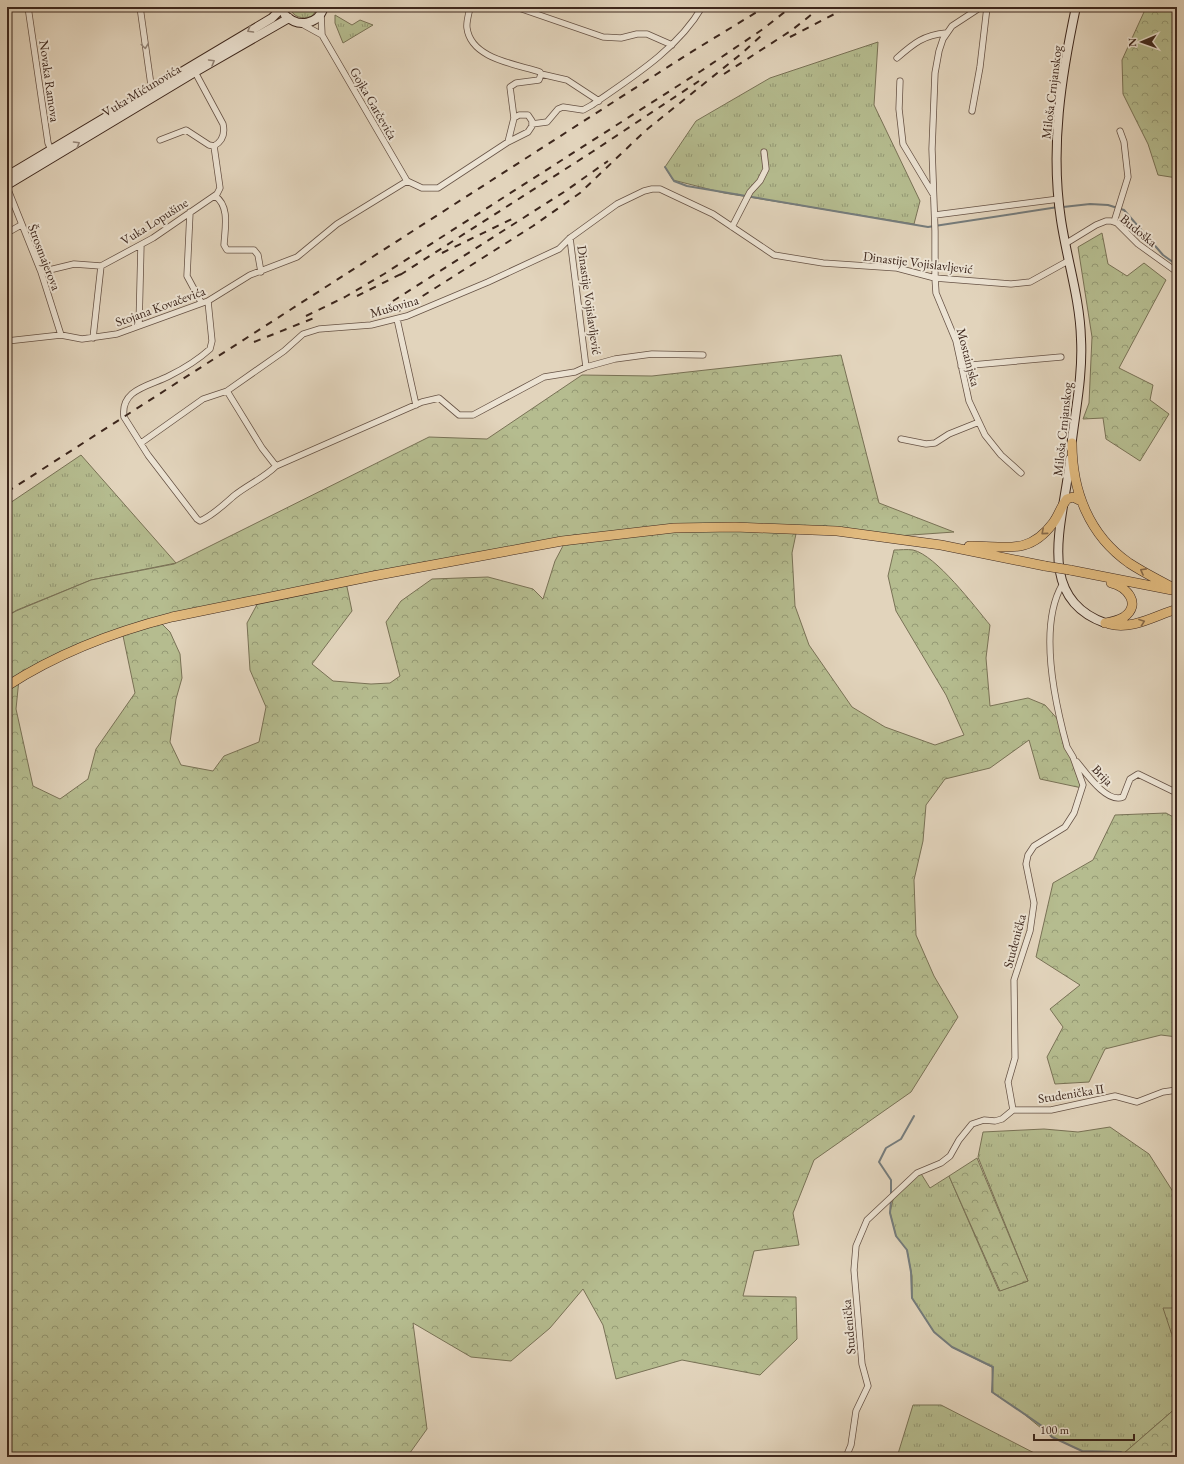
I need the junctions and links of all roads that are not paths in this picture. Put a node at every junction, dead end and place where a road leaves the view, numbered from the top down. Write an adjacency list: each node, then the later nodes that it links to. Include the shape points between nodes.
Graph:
1 (28, 7): 30 (street, Novaka Ramova)
2 (140, 7): 20 (street, one-way to 20, via 151,84)
3 (470, 7): 18 (street, via 467,27 473,44 490,56)
4 (516, 7): 15 (street, via 603,37 622,38 647,34)
5 (702, 7): 15 (street, via 696,18)
6 (981, 7): 13 (street, via 952,26)
7 (986, 7): 22 (street, via 980,67)
8 (1076, 7): 36 (main road, Miloša Crnjanskog, via 1064,63 1058,111 1056,140)
9 (282, 8): 11 (main road); 20 (main road, Vuka Mićunovića, one-way to 20, via 272,18)
10 (323, 10): 12 (main road, via 309,23); 14 (street)
11 (289, 18): 12 (main road); 17 (main road, Vuka Mićunovića, one-way to 11)
12 (302, 24): 14 (street)
13 (946, 33): 16 (street, via 932,34 916,42); 35 (street, via 939,52 936,73 932,149)
14 (322, 35): 32 (street, Gojka Garčevića)
15 (672, 45): 21 (street)
16 (897, 58)
17 (195, 72): 20 (main road, Vuka Mićunovića); 28 (street, via 223,124 223,136)
18 (541, 74): 21 (street, via 567,80); 23 (street, via 539,80 516,83 510,87)
19 (900, 81): 35 (street, via 899,109 903,144)
20 (155, 92): 30 (main road, Vuka Mićunovića)
21 (599, 100): 24 (street, via 583,110 563,107 547,122)
22 (972, 111)
23 (514, 118): 24 (street, via 519,115 528,116); 27 (street)
24 (532, 124): 27 (street, via 528,132)
25 (1120, 131): 39 (street, via 1124,142 1128,178)
26 (160, 140): 28 (street, via 186,130)
27 (508, 142): 32 (street, via 438,188 422,188)
28 (214, 146): 34 (street, via 220,188)
29 (764, 152): 41 (street, via 766,169 750,192)
30 (52, 154): 31 (main road, Vuka Mićunovića); 33 (main road, Vuka Mićunovića)
31 (7, 176)
32 (407, 181): 49 (street, Stojana Kovačevića, via 336,224 297,257)
33 (7, 186): 40 (street, Štrosmajerova)
34 (214, 196): 37 (street, Vuka Lopušine); 49 (street, via 221,200 224,206 224,245 227,250 254,250 258,255)
35 (934, 196): 38 (street)
36 (1059, 201): 38 (street); 44 (main road, Miloša Crnjanskog)
37 (190, 212): 45 (street, Vuka Lopušine); 53 (street, via 187,276)
38 (935, 216): 51 (street, Mostainjska)
39 (1114, 222): 44 (street, Budoška, via 1106,221 1096,225); 50 (street, Budoška, via 1138,244)
40 (21, 225): 42 (street); 48 (street, Štrosmajerova)
41 (732, 227): 43 (street, Dinastije Vojislavljević, via 713,214 660,190 652,189 617,204); 51 (street, Dinastije Vojislavljević, via 774,255 822,263 897,268)
42 (7, 233)
43 (570, 238): 54 (street, Mušovina, via 559,248 495,279); 62 (street, Dinastije Vojislavljević)
44 (1065, 244): 46 (main road, Miloša Crnjanskog)
45 (141, 245): 47 (street, Vuka Lopušine); 55 (street)
46 (1068, 261): 51 (street, Dinastije Vojislavljević, via 1030,282 1011,284); 68 (main road, Miloša Crnjanskog, via 1080,321 1081,341)
47 (101, 266): 48 (street, via 74,264); 57 (street)
48 (41, 272): 56 (street, Štrosmajerova)
49 (261, 272): 52 (street, Stojana Kovačevića, via 250,275)
50 (1177, 272)
51 (935, 278): 61 (street, Mostainjska, via 936,293 956,340)
52 (208, 301): 53 (street, Stojana Kovačevića); 67 (street, via 212,342 210,349 169,376 138,389 126,400 124,417)
53 (202, 302): 55 (street, Stojana Kovačevića)
54 (397, 320): 63 (street, Mušovina, via 310,330); 64 (street)
55 (139, 326): 57 (street, Stojana Kovačevića, via 117,334)
56 (61, 335): 57 (street, Stojana Kovačevića, via 71,338); 58 (street, Stojana Kovačevića)
57 (93, 338)
58 (7, 341)
59 (703, 355): 62 (street, via 652,354 616,359)
60 (1061, 358): 61 (street)
61 (962, 366): 65 (street, Mostainjska, via 969,401)
62 (586, 367): 64 (street, Dinastije Vojislavljević, via 575,372 544,377 473,416 459,415 439,398)
63 (227, 391): 67 (street, via 202,399); 69 (street)
64 (416, 404): 69 (street, Dinastije Vojislavljević)
65 (979, 422): 66 (street, via 949,434 935,443 926,444); 70 (street, Mostainjska, via 985,436)
66 (901, 439)
67 (141, 443): 69 (street, Dinastije Vojislavljević, via 200,521)
68 (1072, 443): 71 (main road, Miloša Crnjanskog); 72 (main road, via 1073,474)
69 (276, 466)
70 (1021, 473)
71 (1065, 500): 72 (main road, via 1073,497); 73 (main road, one-way to 73, via 1052,524 1030,542 1008,548); 75 (main road, Miloša Crnjanskog, via 1058,559)
72 (1081, 502): 76 (main road, one-way to 72, via 1117,554 1096,530)
73 (953, 547): 74 (main road, bridge); 79 (main road, via 830,531 742,527 662,529 575,539 163,619 86,644)
74 (1073, 571): 76 (main road); 78 (main road, via 1120,585 1129,593 1131,603 1128,612 1120,620)
75 (1062, 585): 78 (main road, Miloša Crnjanskog, via 1080,610); 80 (street, Studenička, via 1055,604 1050,649 1055,696 1062,729 1067,748)
76 (1177, 590)
77 (1177, 609): 78 (main road, one-way to 77, via 1134,625)
78 (1105, 623)
79 (7, 686)
80 (1073, 757): 81 (street, Brija, via 1090,779 1107,795 1123,797 1130,779 1138,774); 83 (street, Studenička, via 1084,785 1074,813 1065,827 1034,846 1026,864 1034,903 1030,931 1014,980 1016,1058 1008,1082)
81 (1177, 793)
82 (1177, 1090): 83 (street, Studenička II, via 1163,1092 1137,1102 1115,1096 1051,1110)
83 (1013, 1110): 84 (street, Studenička, via 995,1121 984,1120 972,1124 958,1140 950,1156 941,1163 917,1173 867,1220 856,1246 854,1270 862,1364 868,1386 856,1411 851,1445)
84 (846, 1457)

